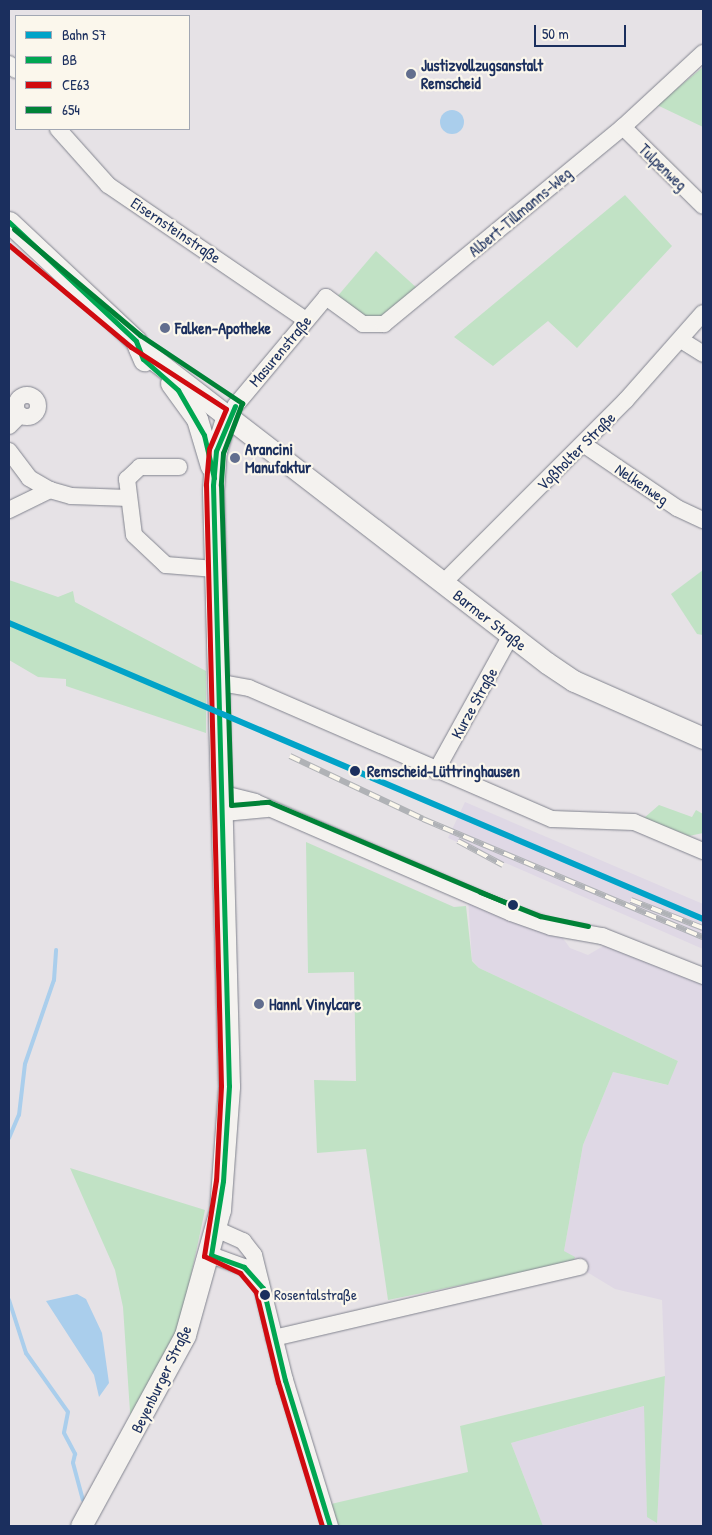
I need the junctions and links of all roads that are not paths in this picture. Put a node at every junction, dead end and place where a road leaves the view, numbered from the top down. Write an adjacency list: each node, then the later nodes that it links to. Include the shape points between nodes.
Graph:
1 (703, 53): 2 (street, Albert-Tillmanns-Weg)
2 (623, 127): 4 (street, Tulpenweg); 8 (street, Albert-Tillmanns-Weg, via 384,324 363,324)
3 (59, 130): 10 (street, Eisernsteinstraße, via 108,185)
4 (703, 206)
5 (9, 222): 7 (main road, Barmer Straße, via 48,256)
6 (9, 236): 7 (main road, Barmer Straße)
7 (65, 277): 12 (main road, Barmer Straße)
8 (326, 296): 10 (street, Masurenstraße)
9 (703, 313): 11 (street, Voßholter Straße)
10 (306, 320): 14 (street, Masurenstraße)
11 (681, 340): 13 (street); 15 (street, Voßholter Straße)
12 (138, 344): 14 (main road, Barmer Straße); 16 (main road, via 143,359 189,405)
13 (703, 354)
14 (231, 411): 16 (main road, via 214,425); 19 (main road); 25 (main road, Barmer Straße, via 291,453 298,467)
15 (583, 444): 23 (street, Nelkenweg, via 677,508); 25 (street, Voßholter Straße)
16 (207, 447): 19 (main road)
17 (9, 451): 20 (street, via 29,478)
18 (179, 467): 21 (street, via 140,467 128,479)
19 (214, 474): 24 (main road, Beyenburger Straße)
20 (50, 490): 21 (street, via 71,496); 22 (street)
21 (129, 498): 24 (street, via 134,535 152,556 182,570)
22 (9, 510)
23 (703, 520)
24 (215, 569): 27 (main road, Beyenburger Straße)
25 (443, 583): 26 (main road, Barmer Straße)
26 (511, 635): 28 (main road, Barmer Straße, via 574,681); 29 (street, Kurze Straße)
27 (221, 683): 29 (street, via 249,688); 30 (main road, Beyenburger Straße)
28 (703, 738)
29 (436, 770): 31 (street, via 552,819 572,823 634,822)
30 (224, 803): 32 (street, via 267,809 511,913 551,927 602,936); 33 (main road, Beyenburger Straße, via 230,1086)
31 (703, 851)
32 (703, 976)
33 (216, 1229): 34 (main road, Beyenburger Straße); 36 (street, via 249,1247)
34 (211, 1255): 36 (street, via 244,1267); 38 (main road, Beyenburger Straße, via 174,1360)
35 (580, 1268): 37 (street)
36 (263, 1288): 37 (street)
37 (274, 1338): 39 (street)
38 (82, 1526)
39 (330, 1526)

